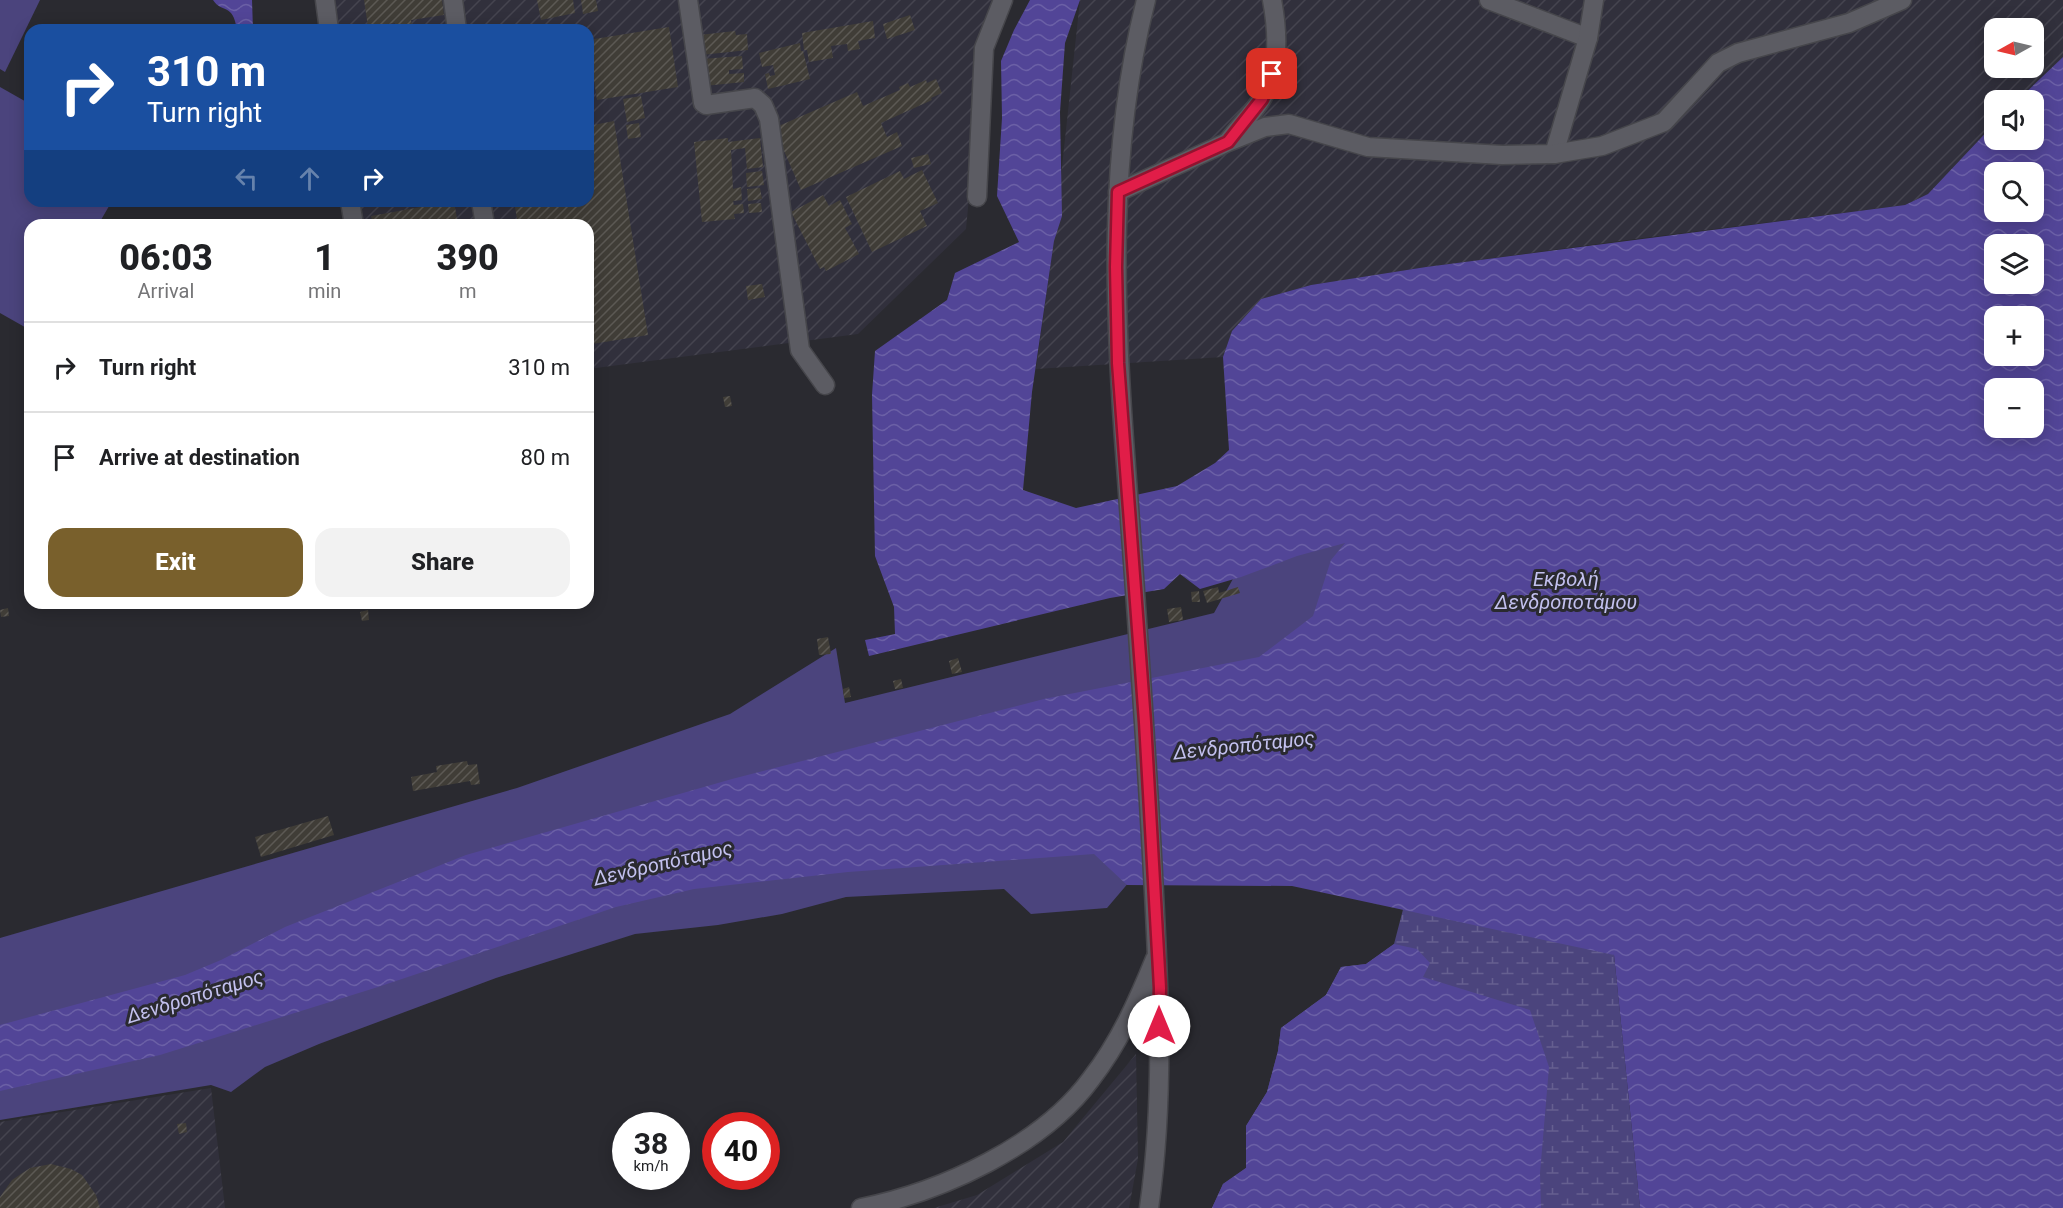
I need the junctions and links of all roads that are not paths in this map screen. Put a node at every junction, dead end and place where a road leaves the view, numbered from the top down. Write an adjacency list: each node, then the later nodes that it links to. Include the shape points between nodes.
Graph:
1 (325, 0): 10 (street)
2 (453, 0): 11 (street)
3 (688, 0): 17 (street, via 703,103 755,99 763,105 769,119 800,350)
4 (1003, 0): 16 (street, via 984,48)
5 (1146, 0): 15 (street, via 1125,109)
6 (1272, 0): 13 (street, via 1276,43 1272,74 1262,99)
7 (1489, 0): 12 (street)
8 (1594, 0): 12 (street)
9 (1902, 0): 14 (street, via 1849,23 1738,53 1718,63 1664,122 1602,146)
10 (327, 24)
11 (456, 24)
12 (1588, 39): 14 (street)
13 (1228, 142): 14 (street, via 1265,127 1289,124 1368,147); 15 (street)
14 (1554, 154)
15 (1118, 192): 18 (street, via 1118,342)
16 (977, 197)
17 (825, 385)
18 (1157, 954): 19 (street, via 1118,1039 1091,1080 1060,1114 966,1175 888,1203); 20 (street, via 1159,1081 1156,1160)
19 (861, 1208)
20 (1149, 1208)

